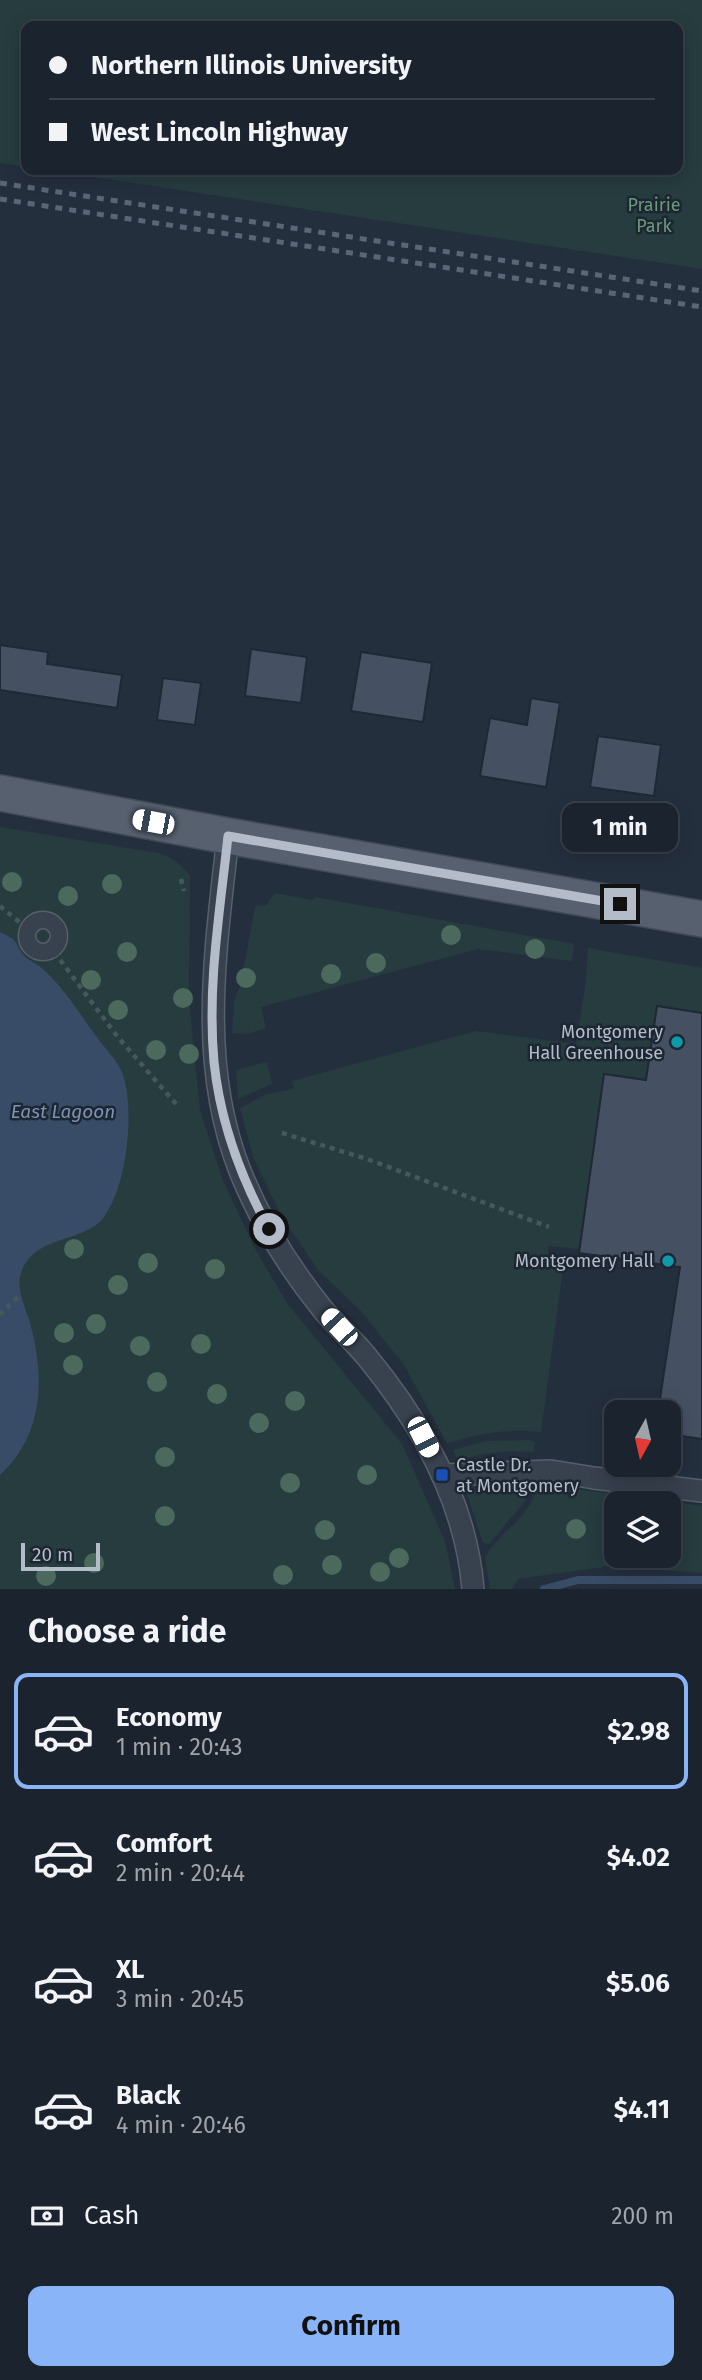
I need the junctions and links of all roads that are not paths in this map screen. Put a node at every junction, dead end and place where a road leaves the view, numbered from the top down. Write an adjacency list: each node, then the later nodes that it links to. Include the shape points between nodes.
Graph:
1 (0, 793): 2 (main road)
2 (228, 836): 3 (main road); 6 (street, via 213,970 212,1030 216,1076 240,1170 277,1244 406,1409)
3 (702, 919)
4 (29, 930): 5 (street, via 40,921 54,925 59,940)
5 (52, 949)
6 (442, 1475): 7 (street, via 551,1471); 8 (street, via 464,1529)
7 (702, 1491)
8 (473, 1589)

